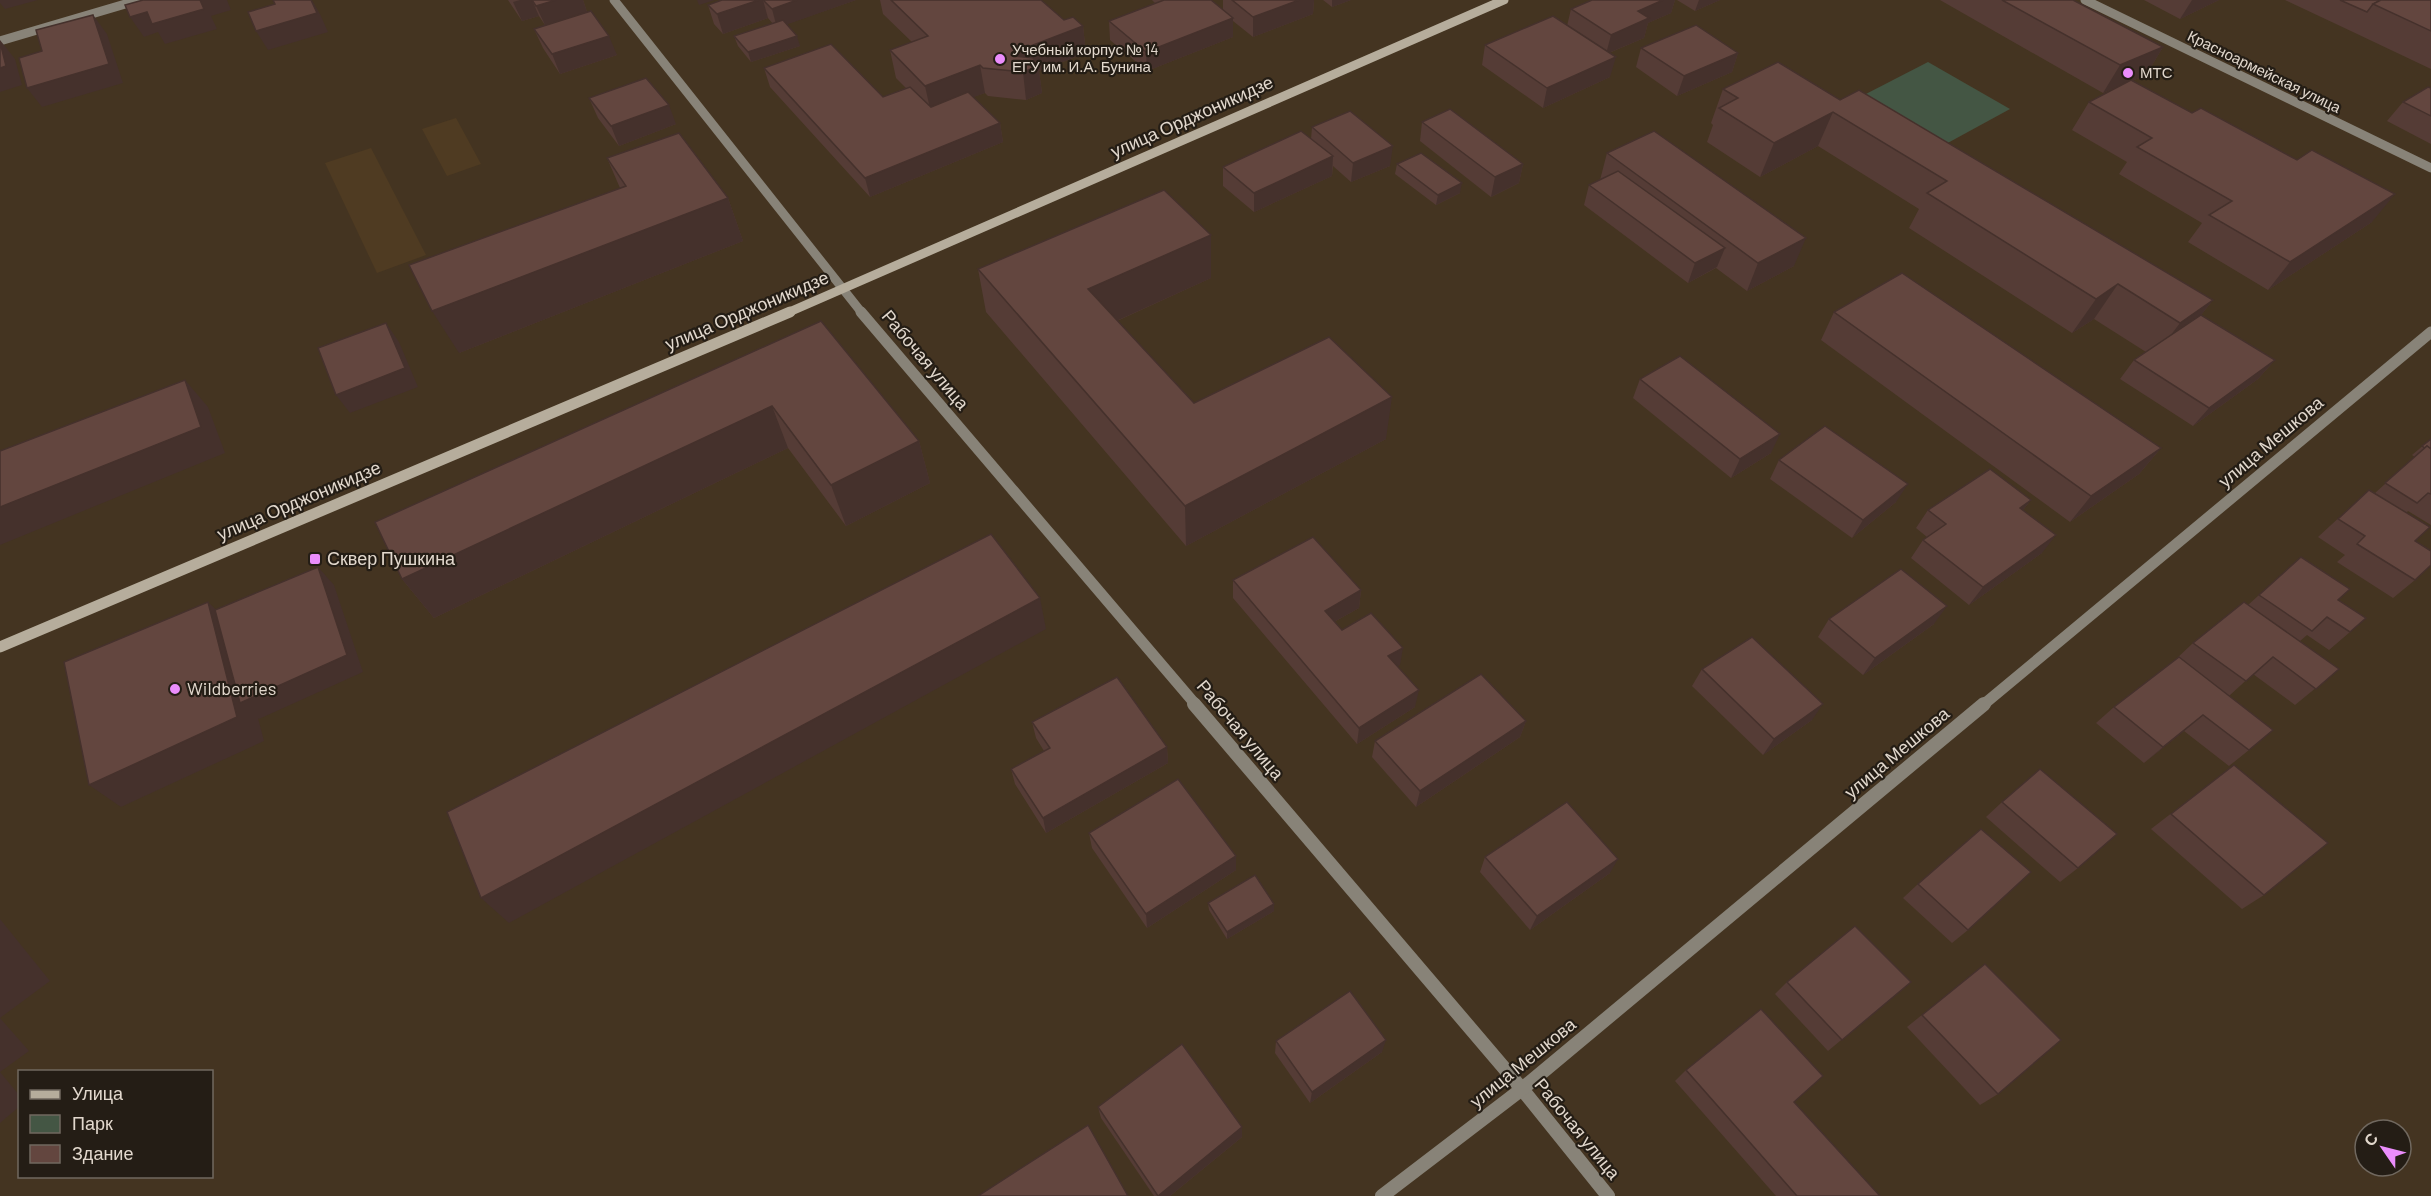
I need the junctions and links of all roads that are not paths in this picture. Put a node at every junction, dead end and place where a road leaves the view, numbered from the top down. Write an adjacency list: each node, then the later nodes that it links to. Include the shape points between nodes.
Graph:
1 (139, 0): 5 (street)
2 (614, 0): 7 (street, Рабочая улица)
3 (1504, 0): 7 (main road, улица Орджоникидзе)
4 (2085, 0): 6 (street, Красноармейская улица)
5 (0, 41)
6 (2431, 168)
7 (842, 290): 9 (main road, улица Орджоникидзе); 10 (street, Рабочая улица)
8 (2431, 332): 10 (street, улица Мешкова)
9 (0, 647)
10 (1522, 1089): 11 (street, улица Мешкова); 12 (street, Рабочая улица)
11 (1382, 1196)
12 (1608, 1196)

